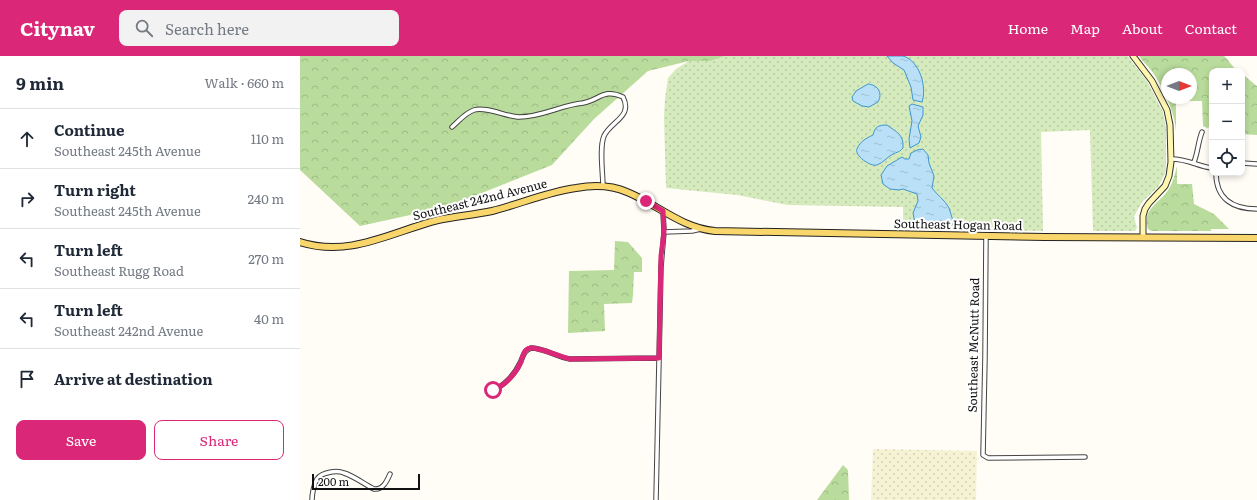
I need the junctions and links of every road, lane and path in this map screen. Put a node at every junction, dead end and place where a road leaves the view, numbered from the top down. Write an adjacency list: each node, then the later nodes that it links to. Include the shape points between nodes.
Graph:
1 (1133, 56): 4 (main road, via 1149,76 1167,110)
2 (452, 127): 10 (street, via 475,109 519,117 548,113 569,105 588,102 603,94 618,95 623,97 626,108 604,138)
3 (1202, 132): 5 (street)
4 (1171, 159): 5 (street); 16 (main road, via 1166,183 1145,209)
5 (1194, 162): 8 (street)
6 (1245, 163): 7 (street)
7 (1257, 164)
8 (1209, 167)
9 (1216, 176): 11 (street, via 1217,184 1226,200 1242,208)
10 (603, 187): 12 (main road, Southeast 242nd Avenue, via 626,191); 18 (main road, Southeast 242nd Avenue, via 552,192 492,211 437,220 354,246 328,248)
11 (1257, 209)
12 (663, 211): 13 (main road, Southeast Hogan Road, via 686,224); 14 (street)
13 (702, 229): 14 (street); 15 (main road, Southeast Hogan Road, via 728,232)
14 (664, 232): 19 (street)
15 (986, 236): 16 (main road, Southeast Hogan Road); 21 (street, Southeast McNutt Road, via 983,455 988,458)
16 (1143, 237): 17 (main road, Southeast Hogan Road)
17 (1257, 238)
18 (300, 242)
19 (659, 358): 20 (street, via 570,359 531,348 525,351 513,374); 24 (street)
20 (493, 390)
21 (1085, 457)
22 (390, 474): 23 (street, via 381,489 377,490 345,473 327,474 317,480)
23 (312, 500)
24 (656, 500)

